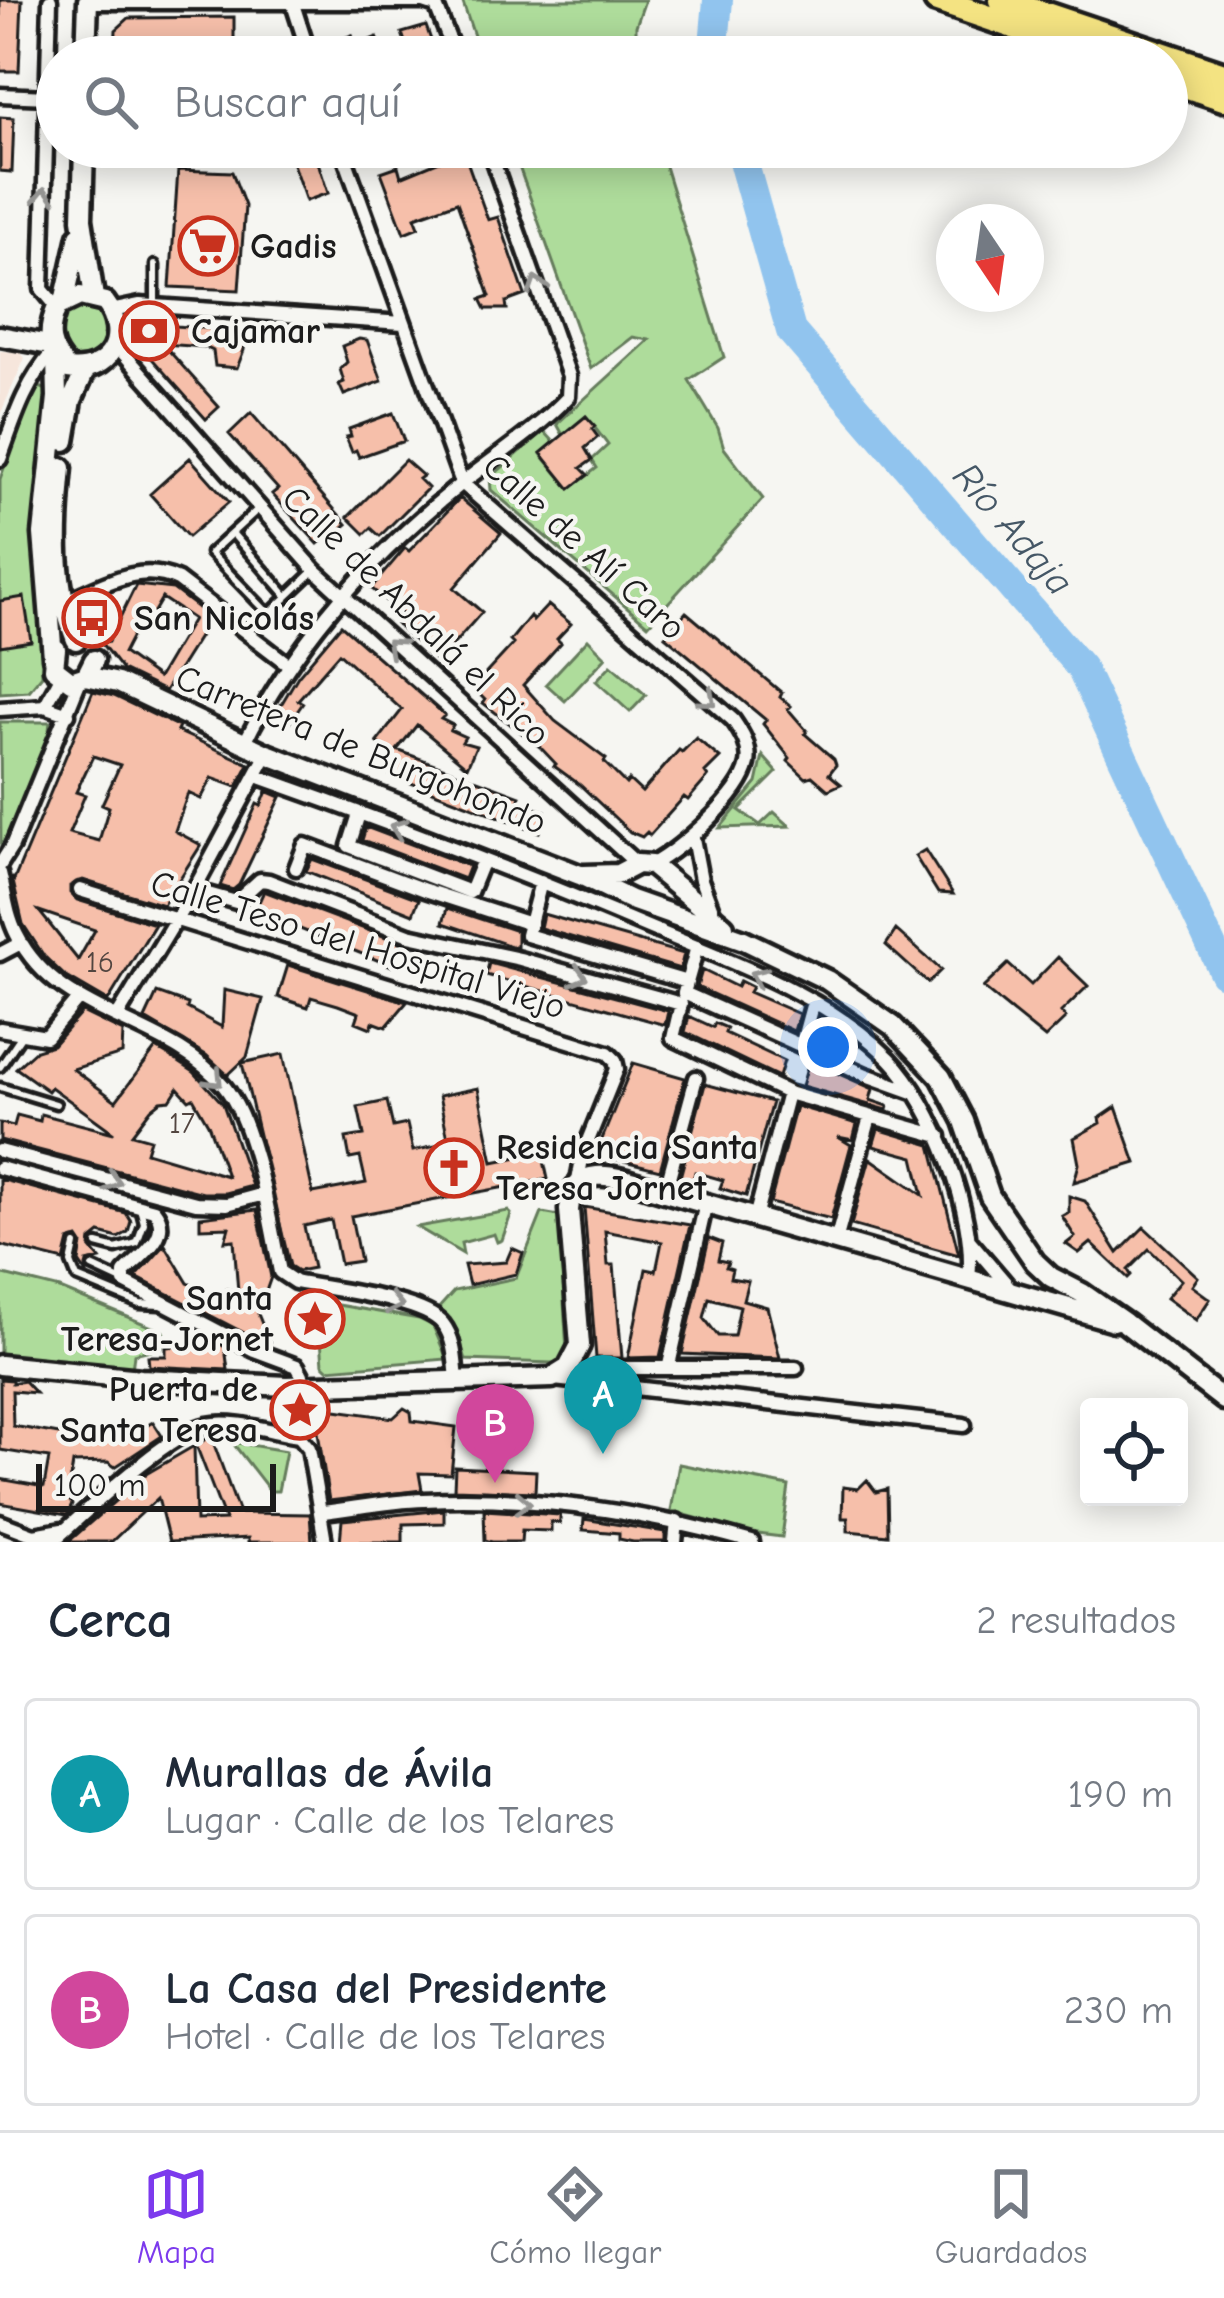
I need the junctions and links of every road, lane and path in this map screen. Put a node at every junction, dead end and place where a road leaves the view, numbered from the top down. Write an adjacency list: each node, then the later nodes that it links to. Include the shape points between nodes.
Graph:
1 (50, 0): 6 (street)
2 (937, 0): 10 (highway)
3 (1002, 0): 11 (highway)
4 (88, 1): 5 (street); 7 (main road)
5 (293, 4): 8 (street); 9 (street, via 424,2 436,6)
6 (49, 36)
7 (87, 36)
8 (303, 36)
9 (448, 36)
10 (1042, 36)
11 (1107, 36)
12 (1188, 64): 13 (highway)
13 (1224, 76)
14 (1188, 86): 17 (highway)
15 (0, 95): 16 (street)
16 (36, 96)
17 (1224, 98)
18 (46, 168): 27 (street, one-way to 18, via 42,289)
19 (84, 168): 22 (main road)
20 (348, 168): 28 (street, Calle de Alí Caro)
21 (495, 168): 35 (street, one-way to 21, via 568,397 569,376)
22 (82, 219): 24 (main road); 27 (main road)
23 (155, 265): 25 (lane)
24 (94, 297): 26 (main road); 27 (main road)
25 (154, 305): 26 (street); 28 (street)
26 (111, 310): 30 (main road)
27 (57, 311): 29 (main road); 31 (main road)
28 (403, 323): 35 (street, Calle de Alí Caro)
29 (6, 336): 31 (main road)
30 (117, 346): 32 (main road); 36 (street, Calle de Abdalá el Rico)
31 (53, 351): 32 (main road, via 68,369); 33 (street); 43 (main road, via 56,418 43,534)
32 (85, 371): 41 (main road, via 68,420 55,535)
33 (5, 434): 34 (street)
34 (0, 459)
35 (462, 483): 40 (street); 53 (street, Calle de Alí Caro, one-way to 53, via 743,734 748,765)
36 (259, 508): 37 (lane); 38 (street, Calle de Abdalá el Rico)
37 (232, 533): 39 (lane); 39 (lane, via 210,553 268,614)
38 (315, 570): 39 (lane); 40 (street, Calle de Abdalá el Rico)
39 (287, 596)
40 (341, 596): 44 (street); 55 (street, Calle de Abdalá el Rico, one-way to 40)
41 (63, 602): 42 (main road); 44 (street, via 126,575 163,573)
42 (76, 640): 43 (main road); 45 (main road, Carretera de Burgohondo, via 85,643)
43 (53, 657): 45 (main road, via 54,668)
44 (289, 665): 49 (street)
45 (80, 673): 46 (street); 48 (street); 49 (main road, Carretera de Burgohondo)
46 (45, 706): 47 (street); 48 (street)
47 (0, 709)
48 (68, 714): 57 (street)
49 (244, 744): 50 (main road, Carretera de Burgohondo)
50 (267, 754): 51 (street); 59 (main road, Carretera de Burgohondo)
51 (257, 776): 52 (street); 62 (street)
52 (359, 814): 54 (street, one-way to 52); 54 (street, via 349,846 470,892)
53 (693, 838): 55 (street, Calle de Alí Caro); 64 (street)
54 (483, 860): 58 (street)
55 (644, 865): 59 (main road); 60 (main road)
56 (296, 868): 66 (street, via 305,844)
57 (0, 869): 68 (street)
58 (541, 882): 66 (street); 69 (street)
59 (619, 884): 63 (main road)
60 (674, 885): 63 (main road); 64 (main road)
61 (80, 890): 65 (street, Calle Teso del Hospital Viejo)
62 (194, 890): 65 (street); 71 (street, one-way to 71, via 236,902 268,881 410,935)
63 (661, 910): 67 (main road)
64 (716, 920): 67 (main road)
65 (176, 922): 74 (street); 88 (street, Calle Teso del Hospital Viejo, via 608,1053 617,1069)
66 (528, 929): 71 (street)
67 (744, 940): 94 (main road, via 827,980 920,1052 952,1094)
68 (21, 943): 70 (street); 72 (street)
69 (697, 947): 71 (street); 73 (street, one-way to 69)
70 (0, 954)
71 (684, 993): 77 (street); 81 (street, via 673,1038)
72 (78, 999): 74 (street); 76 (street, via 46,1037)
73 (813, 1002): 77 (street); 82 (street, via 890,1058)
74 (117, 1017): 90 (street, one-way to 90, via 170,1041 226,1089)
75 (0, 1028): 76 (street)
76 (22, 1033): 78 (lane)
77 (800, 1046): 82 (street)
78 (0, 1066)
79 (696, 1078): 89 (street)
80 (0, 1087): 83 (lane)
81 (788, 1093): 84 (street); 93 (street)
82 (917, 1094): 85 (street)
83 (56, 1104)
84 (870, 1117): 85 (street); 95 (street)
85 (940, 1136): 96 (street)
86 (0, 1151): 90 (street, one-way to 90, via 211,1205)
87 (0, 1168): 92 (street)
88 (578, 1181): 89 (main road, via 608,1176); 109 (main road, via 569,1210 580,1345)
89 (665, 1192): 91 (main road)
90 (264, 1194): 110 (street, one-way to 110, via 286,1279 435,1316 450,1336)
91 (706, 1203): 93 (main road); 107 (street)
92 (139, 1204): 97 (lane, via 137,1243); 101 (street, via 154,1210 162,1228)
93 (755, 1218): 95 (main road)
94 (1009, 1225): 102 (main road); 103 (main road)
95 (836, 1240): 100 (main road)
96 (969, 1240): 100 (street); 102 (street)
97 (97, 1244)
98 (75, 1245): 104 (lane, via 77,1278)
99 (92, 1268): 101 (lane)
100 (969, 1278): 102 (main road)
101 (124, 1282): 104 (street)
102 (1038, 1292): 103 (main road); 105 (main road)
103 (1082, 1293): 105 (main road)
104 (163, 1305): 113 (street, via 297,1366)
105 (1125, 1324): 112 (main road)
106 (0, 1365): 113 (main road)
107 (669, 1365): 108 (street); 111 (street, via 597,1368)
108 (796, 1368)
109 (552, 1378): 110 (main road); 111 (street)
110 (457, 1380): 113 (main road)
111 (580, 1380): 114 (street)
112 (1224, 1400)
113 (301, 1402): 115 (street)
114 (964, 1426)
115 (299, 1436): 116 (street, via 309,1448); 119 (street, via 222,1424 194,1430)
116 (322, 1512): 117 (street, one-way to 117, via 447,1500 564,1504); 122 (street)
117 (677, 1521): 123 (street); 124 (street)
118 (5, 1525): 119 (street, via 34,1534); 120 (street)
119 (70, 1526): 121 (street)
120 (22, 1542)
121 (52, 1542)
122 (326, 1542)
123 (675, 1542)
124 (752, 1542)

